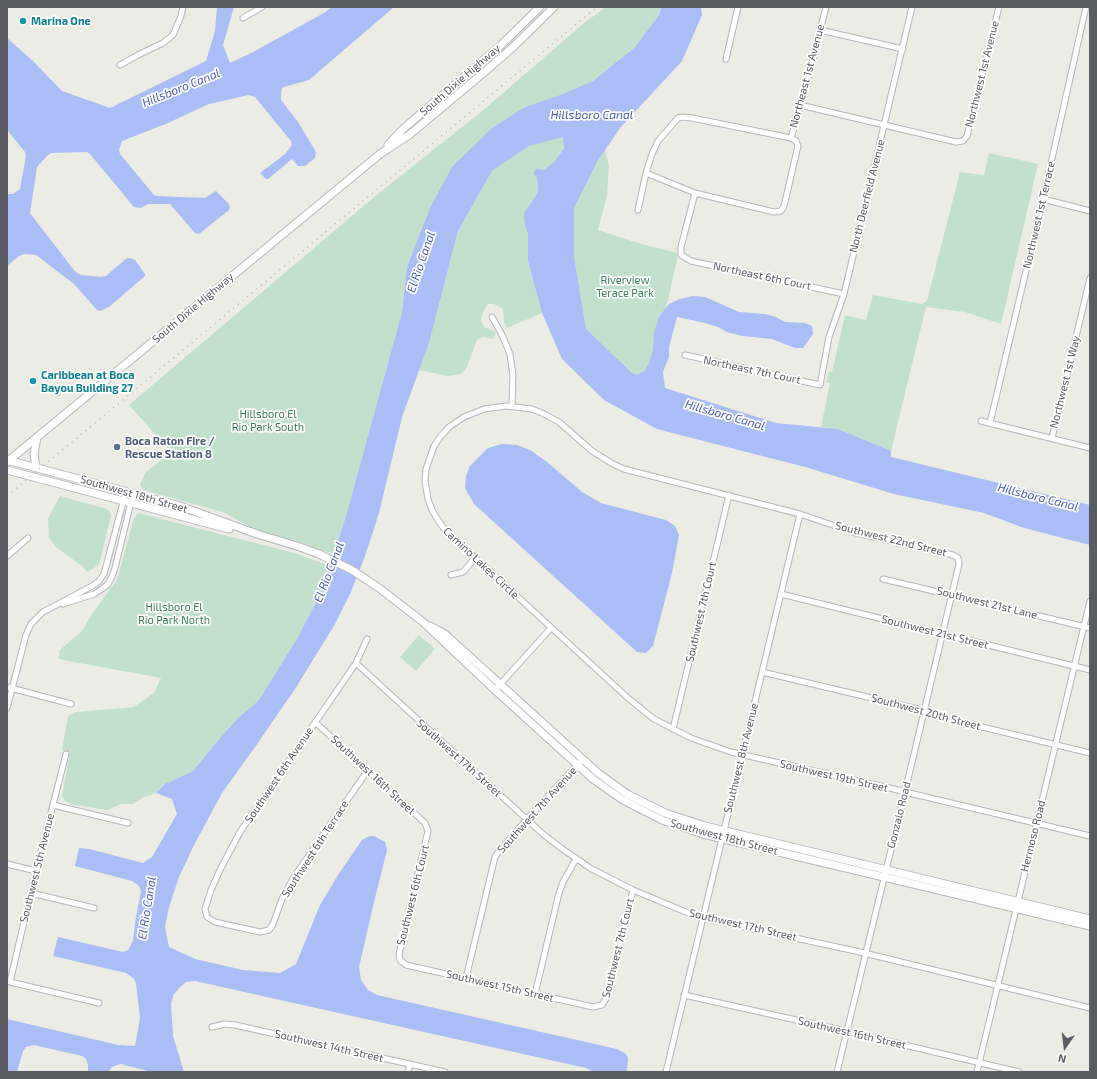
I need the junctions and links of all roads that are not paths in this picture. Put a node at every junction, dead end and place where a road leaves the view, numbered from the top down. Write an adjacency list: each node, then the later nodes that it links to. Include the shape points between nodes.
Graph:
1 (183, 7): 17 (street, via 174,35)
2 (262, 7): 12 (street)
3 (540, 7): 21 (main road, South Dixie Highway, via 500,46 404,128)
4 (545, 7): 13 (main road)
5 (554, 7): 13 (main road)
6 (561, 7): 13 (main road)
7 (738, 7): 16 (street)
8 (826, 7): 14 (street, Northeast 1st Avenue)
9 (912, 7): 15 (street, North Deerfield Avenue)
10 (999, 7): 19 (street, Northwest 1st Avenue, via 964,141 956,142)
11 (1086, 7): 24 (street, Northwest 1st Terrace)
12 (243, 18)
13 (540, 21): 21 (main road, South Dixie Highway, via 409,135)
14 (820, 30): 15 (street); 18 (street, Northeast 1st Avenue)
15 (903, 49): 19 (street, North Deerfield Avenue)
16 (726, 59)
17 (120, 66)
18 (800, 105): 19 (street); 20 (street, Northeast 1st Avenue)
19 (884, 126): 28 (street, North Deerfield Avenue)
20 (791, 138): 22 (street, via 682,117 678,118 658,142); 23 (street, Northeast 1st Avenue, via 798,146 781,211 774,212)
21 (380, 154): 35 (main road, South Dixie Highway)
22 (646, 173): 23 (street); 25 (street)
23 (695, 193): 28 (street, Northeast 6th Court, via 681,255 692,261)
24 (1043, 199): 26 (street); 34 (street, Northwest 1st Terrace)
25 (638, 210)
26 (1090, 211)
27 (1090, 278): 36 (street, Northwest 1st Way)
28 (844, 294): 31 (street, North Deerfield Avenue, via 829,337)
29 (492, 317): 32 (street, via 510,354 513,376)
30 (684, 355): 31 (street, Northeast 7th Court)
31 (820, 385)
32 (512, 406): 43 (street, Camino Lakes Circle, via 532,409 552,418 570,430 592,451 613,464); 49 (street, Camino Lakes Circle, via 484,409 459,420 441,436 428,463 426,493 434,515 445,530)
33 (981, 421): 34 (street)
34 (990, 423): 36 (street)
35 (37, 437): 38 (main road, South Dixie Highway); 39 (main road, via 34,454)
36 (1052, 438): 37 (street)
37 (1090, 448)
38 (8, 461): 39 (main road, Southwest 18th Street)
39 (36, 467): 41 (main road, Southwest 18th Street)
40 (7, 470): 44 (main road, Southwest 18th Street)
41 (126, 491): 42 (main road, Southwest 18th Street); 44 (street)
42 (133, 494): 44 (street); 46 (main road, Southwest 18th Street, via 177,505)
43 (729, 495): 45 (street, Camino Lakes Circle); 76 (street, Southwest 7th Court)
44 (127, 501): 46 (main road, Southwest 18th Street); 53 (street, via 106,569 102,578); 54 (street, via 112,577)
45 (800, 514): 50 (street, Southwest 22nd Street, via 856,533); 56 (street, Southwest 8th Avenue)
46 (257, 534): 70 (main road, Southwest 18th Street, via 300,546 336,561 366,578 423,622)
47 (28, 538): 48 (street)
48 (7, 556)
49 (476, 558): 51 (street, via 463,572); 62 (street, Camino Lakes Circle)
50 (958, 558): 57 (street, Gonzalo Road)
51 (451, 575)
52 (883, 579): 57 (street, Southwest 21st Lane)
53 (94, 585): 54 (street); 55 (street)
54 (98, 592): 58 (street)
55 (78, 593): 58 (street); 60 (street)
56 (780, 594): 64 (street, Southwest 21st Street); 69 (street, Southwest 8th Avenue)
57 (952, 594): 61 (street, Southwest 21st Lane); 64 (street, Gonzalo Road)
58 (81, 599): 60 (street)
59 (1090, 601): 61 (street, Hermoso Road)
60 (57, 606): 71 (street, via 43,612 31,624)
61 (1084, 627): 63 (street, Southwest 21st Lane); 67 (street, Hermoso Road)
62 (551, 628): 70 (street); 76 (street, Camino Lakes Circle, via 628,698 654,719)
63 (1090, 628)
64 (942, 634): 67 (street, Southwest 21st Street); 74 (street, Gonzalo Road)
65 (367, 639): 66 (street, Southwest 6th Avenue)
66 (356, 663): 75 (street, Southwest 6th Avenue); 85 (street, Southwest 17th Street)
67 (1074, 666): 68 (street, Southwest 21st Street); 77 (street, Hermoso Road)
68 (1090, 670)
69 (762, 672): 74 (street, Southwest 20th Street); 80 (street, Southwest 8th Avenue)
70 (497, 687): 81 (main road, Southwest 18th Street)
71 (9, 688): 72 (street); 73 (street)
72 (71, 704)
73 (7, 708)
74 (924, 713): 77 (street, Southwest 20th Street); 83 (street, Gonzalo Road)
75 (315, 722): 82 (street, Southwest 16th Street); 104 (street, Southwest 6th Avenue, via 251,814 229,851 205,909 207,917 215,922 260,932)
76 (673, 730): 80 (street, Camino Lakes Circle, via 710,746)
77 (1055, 745): 78 (street, Southwest 20th Street); 87 (street, Hermoso Road)
78 (1090, 753)
79 (66, 754): 84 (street, Southwest 5th Avenue)
80 (742, 755): 83 (street, Southwest 19th Street); 89 (street, Southwest 8th Avenue)
81 (580, 762): 85 (street, Southwest 7th Avenue); 89 (main road, Southwest 18th Street, via 611,792 642,811 682,828)
82 (368, 770): 88 (street, Southwest 16th Street, via 425,824); 104 (street, Southwest 6th Terrace, via 289,886)
83 (905, 792): 87 (street, Southwest 19th Street); 93 (street, Gonzalo Road)
84 (53, 805): 86 (street); 94 (street, Southwest 5th Avenue)
85 (527, 820): 91 (street, Southwest 17th Street); 107 (street, Southwest 7th Avenue, via 495,857)
86 (128, 823)
87 (1036, 823): 90 (street, Southwest 19th Street); 98 (street, Hermoso Road)
88 (428, 831): 106 (street, Southwest 6th Court, via 399,954)
89 (722, 835): 93 (main road, Southwest 18th Street); 95 (main road, Southwest 18th Street); 101 (street, Southwest 8th Avenue)
90 (1090, 836)
91 (576, 859): 96 (street, Southwest 17th Street); 109 (street, via 559,893)
92 (7, 864): 94 (street)
93 (886, 870): 95 (street, Gonzalo Road); 98 (main road, Southwest 18th Street)
94 (36, 871): 97 (street, Southwest 5th Avenue)
95 (884, 878): 100 (main road, Southwest 18th Street); 105 (street, Gonzalo Road)
96 (633, 890): 101 (street, Southwest 17th Street); 112 (street, Southwest 7th Court, via 607,997)
97 (31, 893): 99 (street); 111 (street, Southwest 5th Avenue, via 10,982)
98 (1017, 901): 100 (street, Hermoso Road); 102 (main road, Southwest 18th Street)
99 (94, 908)
100 (1016, 909): 103 (main road, Southwest 18th Street); 108 (street, Hermoso Road)
101 (703, 918): 105 (street, Southwest 17th Street); 110 (street, Southwest 8th Avenue)
102 (1090, 919)
103 (1090, 926)
104 (269, 930)
105 (866, 954): 108 (street, Southwest 17th Street); 115 (street, Gonzalo Road)
106 (400, 960): 107 (street, Southwest 15th Street, via 406,965)
107 (466, 978): 109 (street, Southwest 15th Street)
108 (997, 986): 113 (street, Southwest 17th Street); 116 (street, Hermoso Road)
109 (535, 994): 112 (street, Southwest 15th Street, via 593,1007)
110 (684, 995): 115 (street, Southwest 16th Street); 120 (street, Southwest 8th Avenue)
111 (99, 1003)
112 (602, 1005)
113 (1090, 1008)
114 (212, 1027): 117 (street, Southwest 14th Street, via 235,1025)
115 (847, 1032): 116 (street, Southwest 16th Street); 121 (street, Gonzalo Road)
116 (979, 1062): 122 (street, Hermoso Road); 123 (street, Southwest 16th Street)
117 (410, 1064): 118 (street); 119 (street, Southwest 14th Street)
118 (408, 1072)
119 (445, 1072)
120 (666, 1072)
121 (837, 1072)
122 (976, 1072)
123 (1019, 1072)

